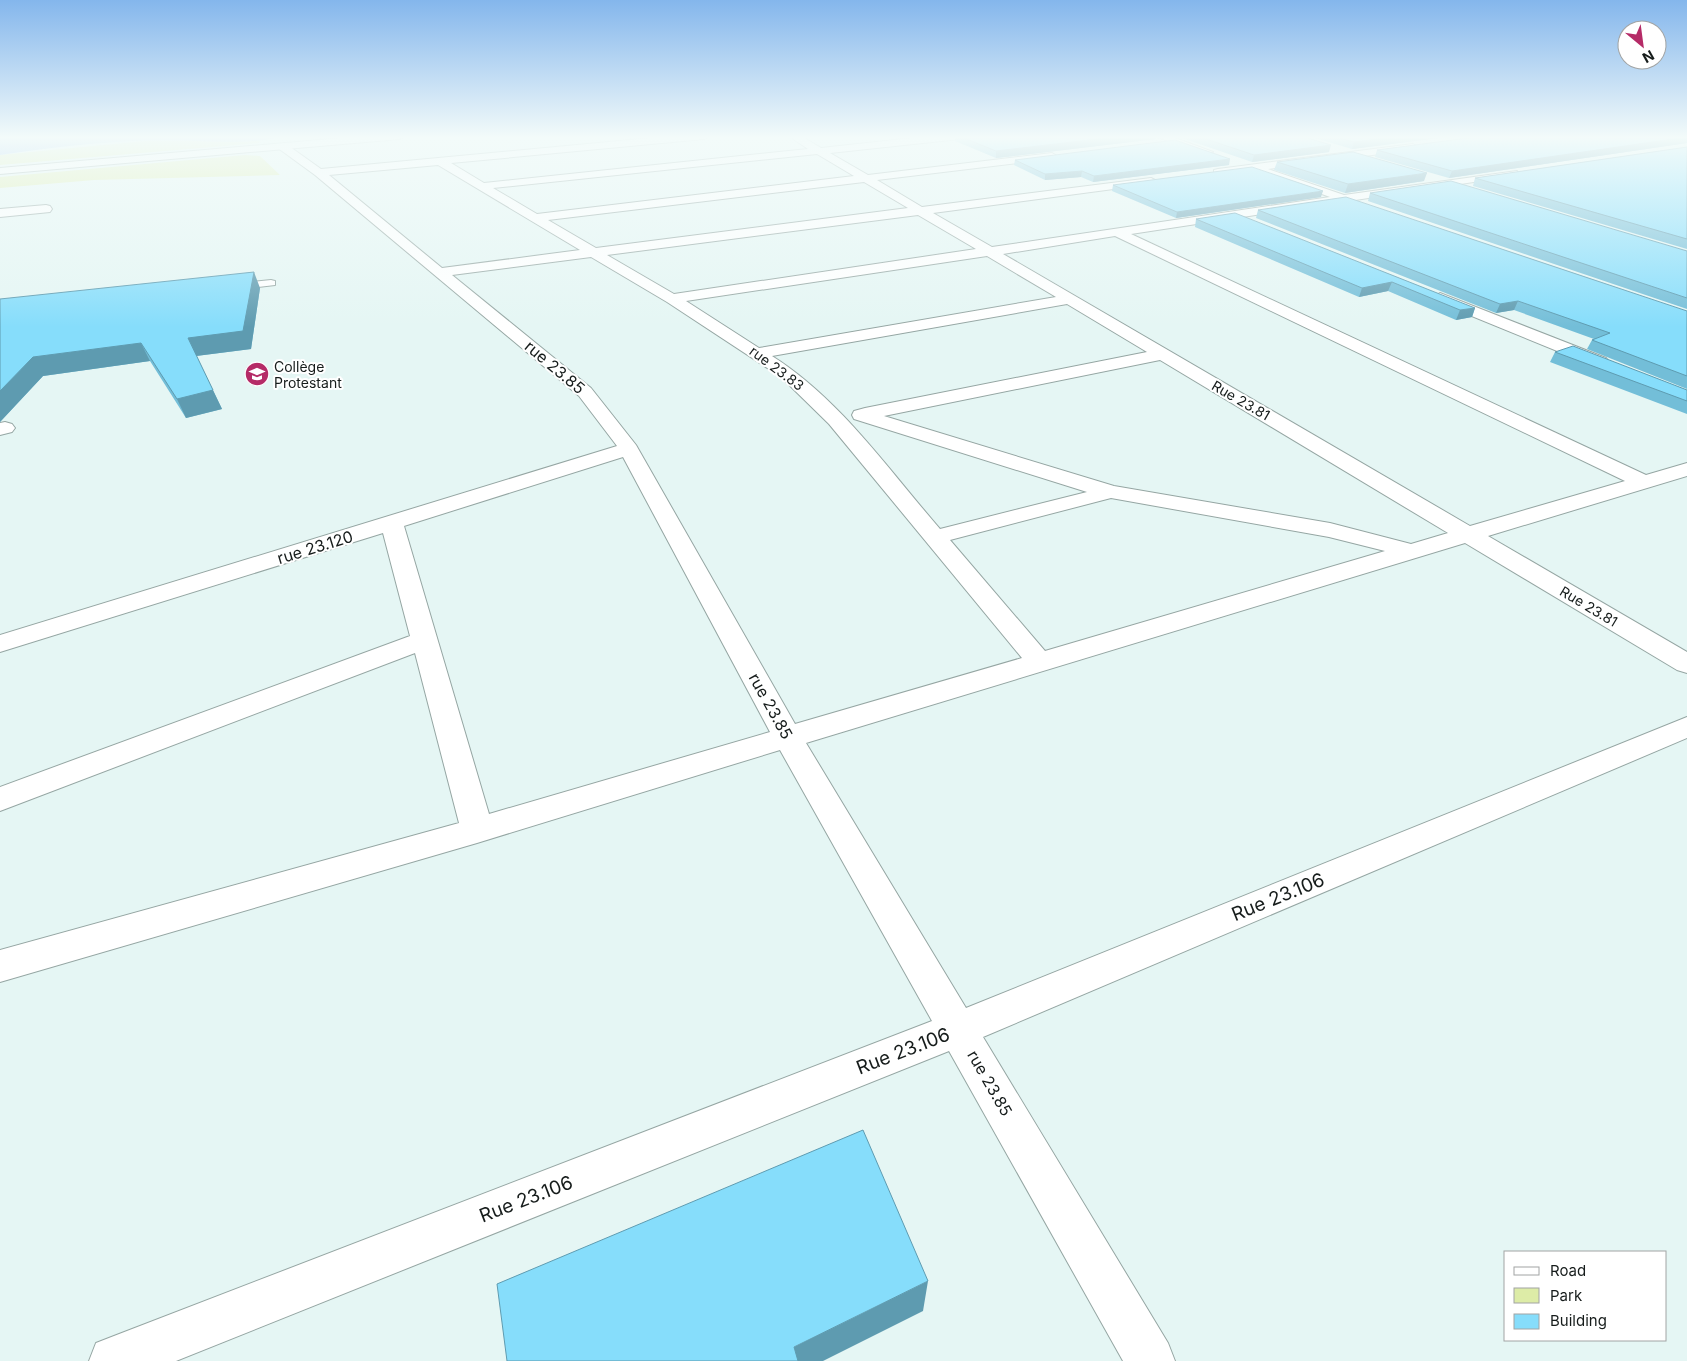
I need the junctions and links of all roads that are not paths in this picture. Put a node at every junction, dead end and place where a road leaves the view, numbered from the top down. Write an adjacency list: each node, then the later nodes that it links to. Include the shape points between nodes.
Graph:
1 (352, 200): 18 (street, rue 23.85)
2 (506, 200): 13 (street, rue 23.83)
3 (687, 200): 13 (street)
4 (900, 200): 10 (street, Rue 23.81)
5 (1009, 200): 10 (street)
6 (1334, 200): 12 (street)
7 (1349, 200): 8 (street)
8 (1372, 207)
9 (46, 209): 11 (street)
10 (920, 211): 16 (street, Rue 23.81); 17 (street)
11 (0, 213)
12 (1232, 215): 14 (street); 15 (street)
13 (535, 218): 17 (street, rue 23.83)
14 (1260, 226)
15 (1116, 232): 16 (street); 31 (street)
16 (987, 250): 22 (street); 23 (street, Rue 23.81)
17 (593, 253): 18 (street); 22 (street, rue 23.83)
18 (441, 272): 29 (street, rue 23.85, via 585,392)
19 (272, 283): 20 (lane)
20 (223, 288)
21 (1427, 293): 26 (street)
22 (672, 299): 24 (street, rue 23.83)
23 (1071, 299): 24 (street); 25 (street, Rue 23.81)
24 (758, 353): 28 (street, rue 23.83, via 808,392)
25 (1163, 354): 27 (street); 34 (street, Rue 23.81)
26 (1613, 367)
27 (861, 415): 28 (street); 32 (street)
28 (836, 420): 35 (street, rue 23.83)
29 (629, 449): 33 (street, rue 23.120); 42 (street, rue 23.85)
30 (1687, 469): 31 (street)
31 (1643, 481): 34 (street)
32 (1111, 492): 35 (street); 36 (street, via 1330,530)
33 (392, 523): 37 (street); 38 (street, rue 23.120)
34 (1469, 534): 36 (street); 40 (street, Rue 23.81)
35 (935, 537): 39 (street, rue 23.83)
36 (1412, 551): 39 (street)
37 (425, 640): 43 (street); 44 (street)
38 (0, 644)
39 (1041, 662): 42 (street)
40 (1687, 664)
41 (1687, 728): 46 (street, Rue 23.106)
42 (788, 736): 44 (street); 46 (street, rue 23.85)
43 (0, 799)
44 (477, 830): 45 (street)
45 (0, 966)
46 (959, 1029): 47 (street, Rue 23.106); 48 (street, rue 23.85)
47 (114, 1361)
48 (1150, 1361)

